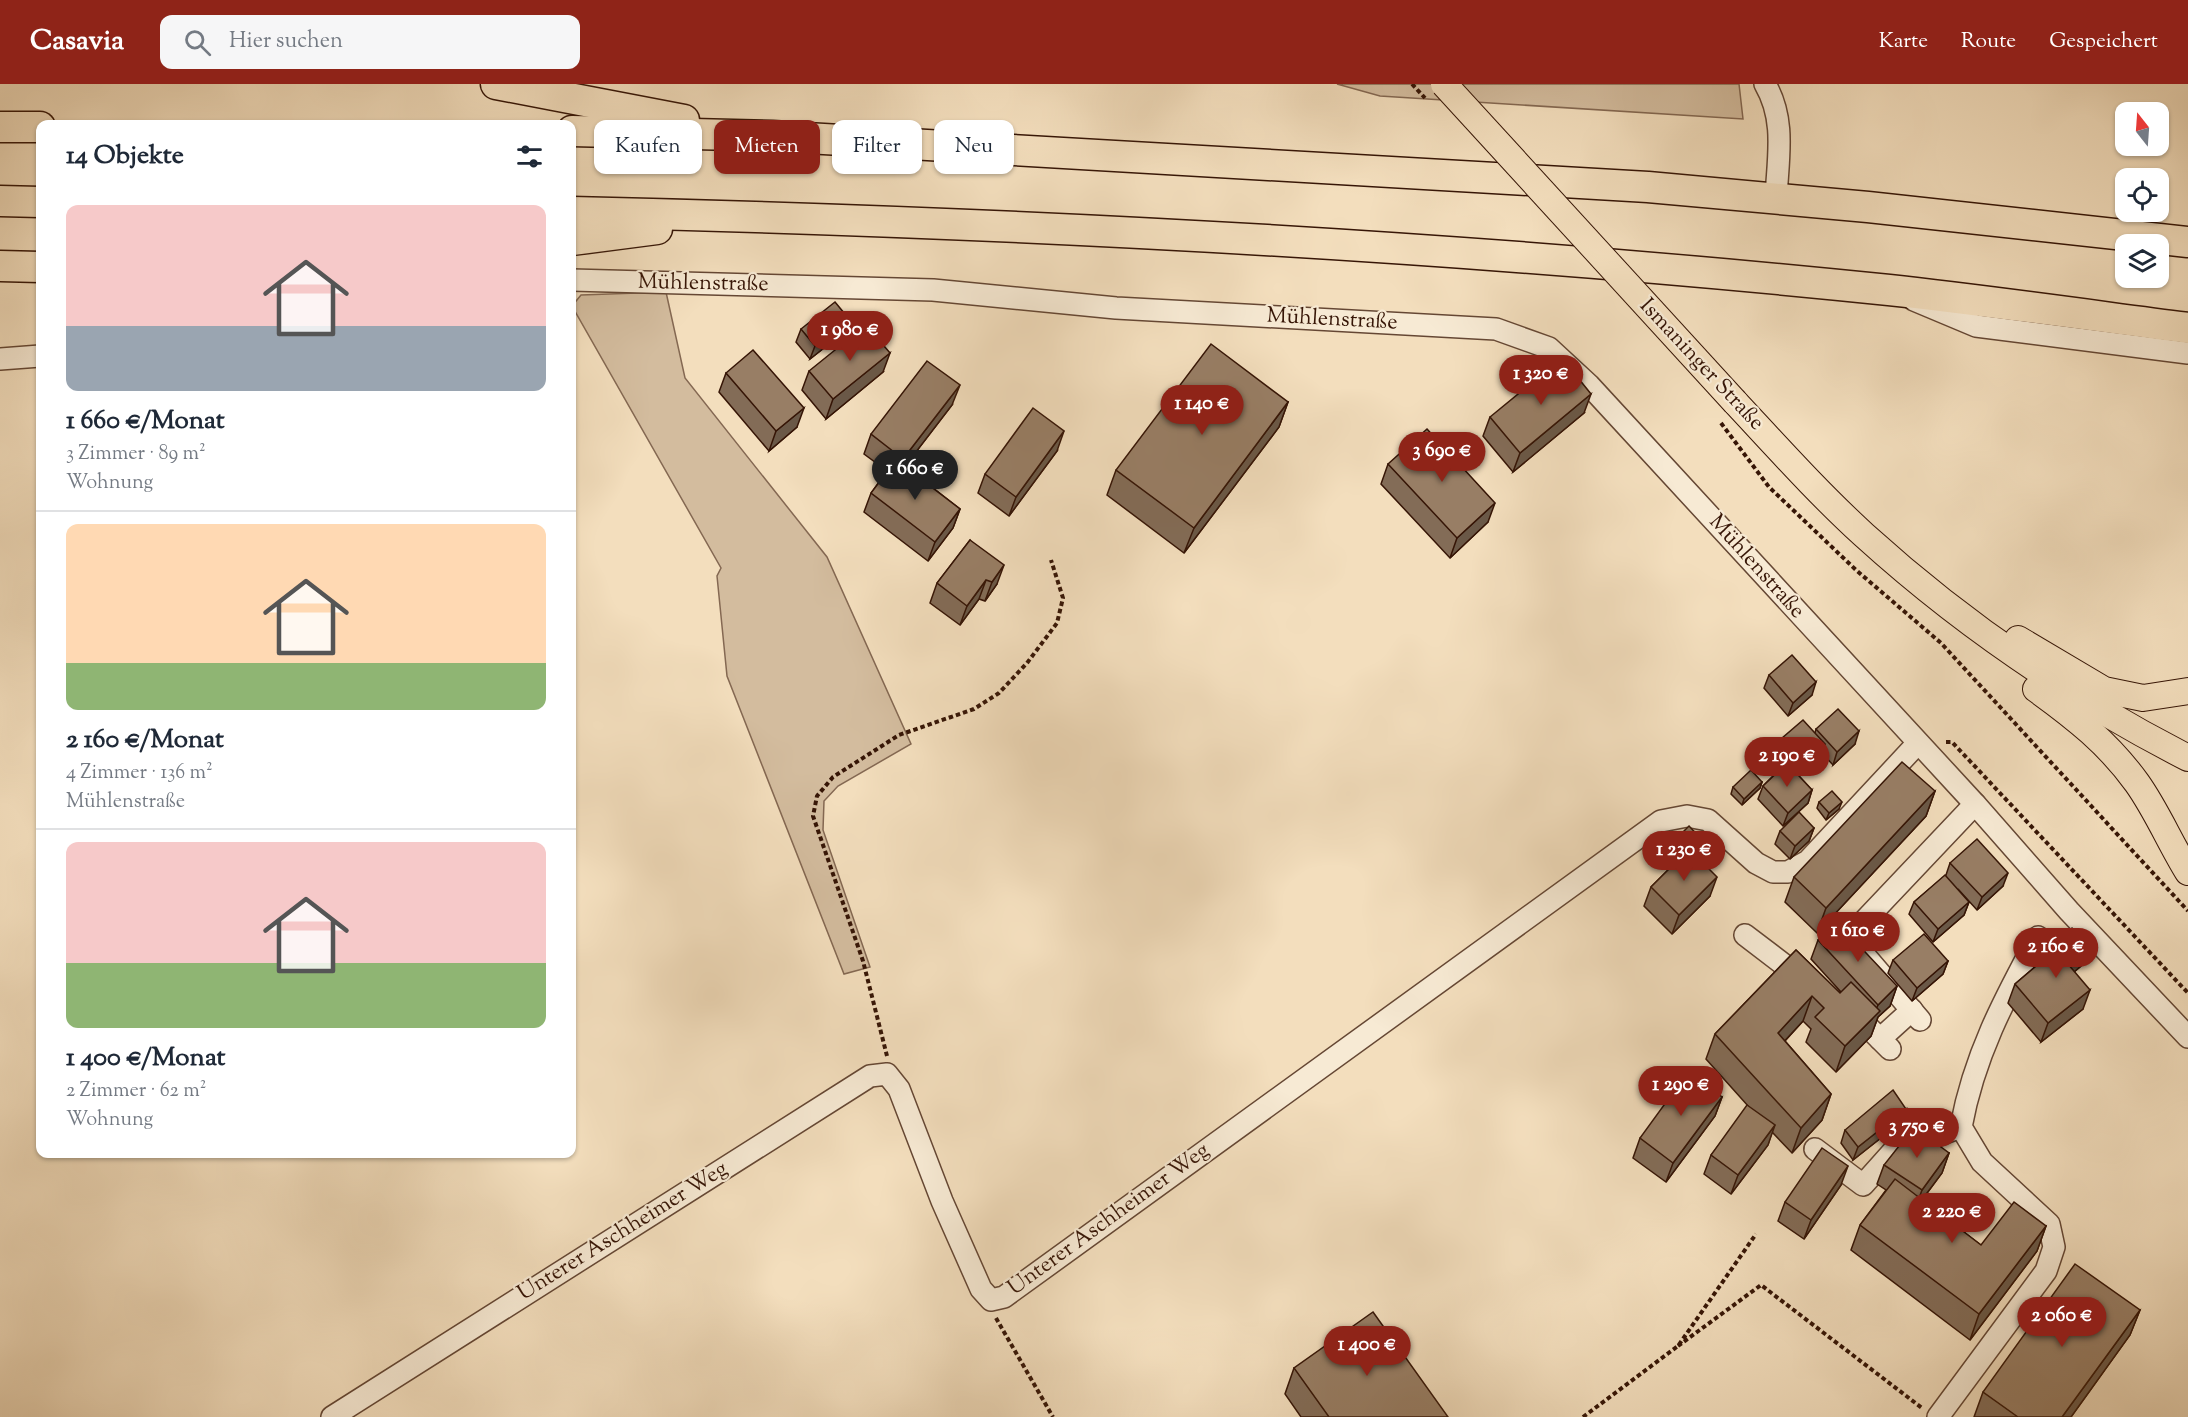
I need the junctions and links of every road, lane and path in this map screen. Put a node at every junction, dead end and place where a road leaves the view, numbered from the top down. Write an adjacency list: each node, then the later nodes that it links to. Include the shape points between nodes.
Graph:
1 (496, 84): 4 (highway)
2 (1444, 84): 25 (main road, Ismaninger Straße, bridge)
3 (1765, 84): 10 (street, via 1776,103 1779,127)
4 (714, 125)
5 (0, 127): 6 (highway)
6 (36, 127)
7 (576, 131): 8 (highway)
8 (714, 135)
9 (820, 139): 10 (highway)
10 (1776, 198): 16 (highway)
11 (0, 201): 12 (highway)
12 (36, 202)
13 (576, 212): 14 (highway)
14 (764, 216): 15 (highway); 20 (highway, via 1282,241)
15 (576, 240)
16 (2188, 242)
17 (0, 266): 18 (highway)
18 (36, 267)
19 (576, 280): 29 (street, Mühlenstraße, via 933,290 1116,308 1497,329 1524,338 1549,348 1589,385)
20 (1891, 290): 21 (highway); 22 (street, via 1976,326)
21 (2188, 327)
22 (2188, 353)
23 (36, 356): 24 (street)
24 (0, 359)
25 (1726, 410): 27 (main road, Ismaninger Straße); 33 (path, via 1769,487 1941,644)
26 (1050, 560): 40 (path, via 1063,598 1057,623 999,693 974,710 883,743 833,777 817,796 813,816 863,961 888,1060)
27 (1976, 628): 28 (main road, via 2016,638 2104,690 2143,698); 30 (main road, via 2121,724); 32 (main road, via 2002,665 2083,722 2111,750 2139,785)
28 (2188, 692)
29 (1917, 744): 31 (street, Mühlenstraße); 37 (path, via 1952,742); 44 (street, Unterer Aschheimer Weg, via 1808,861 1788,872 1773,872 1756,863 1708,820 1687,816 1661,821 1004,1297)
30 (2188, 758)
31 (1975, 804): 38 (street, via 1849,937 1916,1015 1885,1044); 39 (street, Mühlenstraße)
32 (2188, 872)
33 (2188, 911)
34 (1744, 934): 36 (street)
35 (2038, 937): 41 (street, via 1995,1018 1969,1086)
36 (1817, 990)
37 (2188, 993)
38 (1840, 1000)
39 (2188, 1037)
40 (887, 1074): 44 (street, Unterer Aschheimer Weg, via 899,1089 963,1250 981,1289); 47 (street, Unterer Aschheimer Weg, via 870,1076)
41 (1961, 1127): 42 (street, via 1939,1135 1905,1138 1863,1185); 46 (street, via 1982,1162 2049,1224 2054,1247 2046,1270)
42 (1815, 1149)
43 (1756, 1234): 45 (path)
44 (991, 1300): 48 (path, via 997,1321)
45 (1678, 1346): 46 (path, via 1761,1285); 49 (path)
46 (1931, 1414)
47 (332, 1417)
48 (1053, 1417)
49 (1582, 1417)

